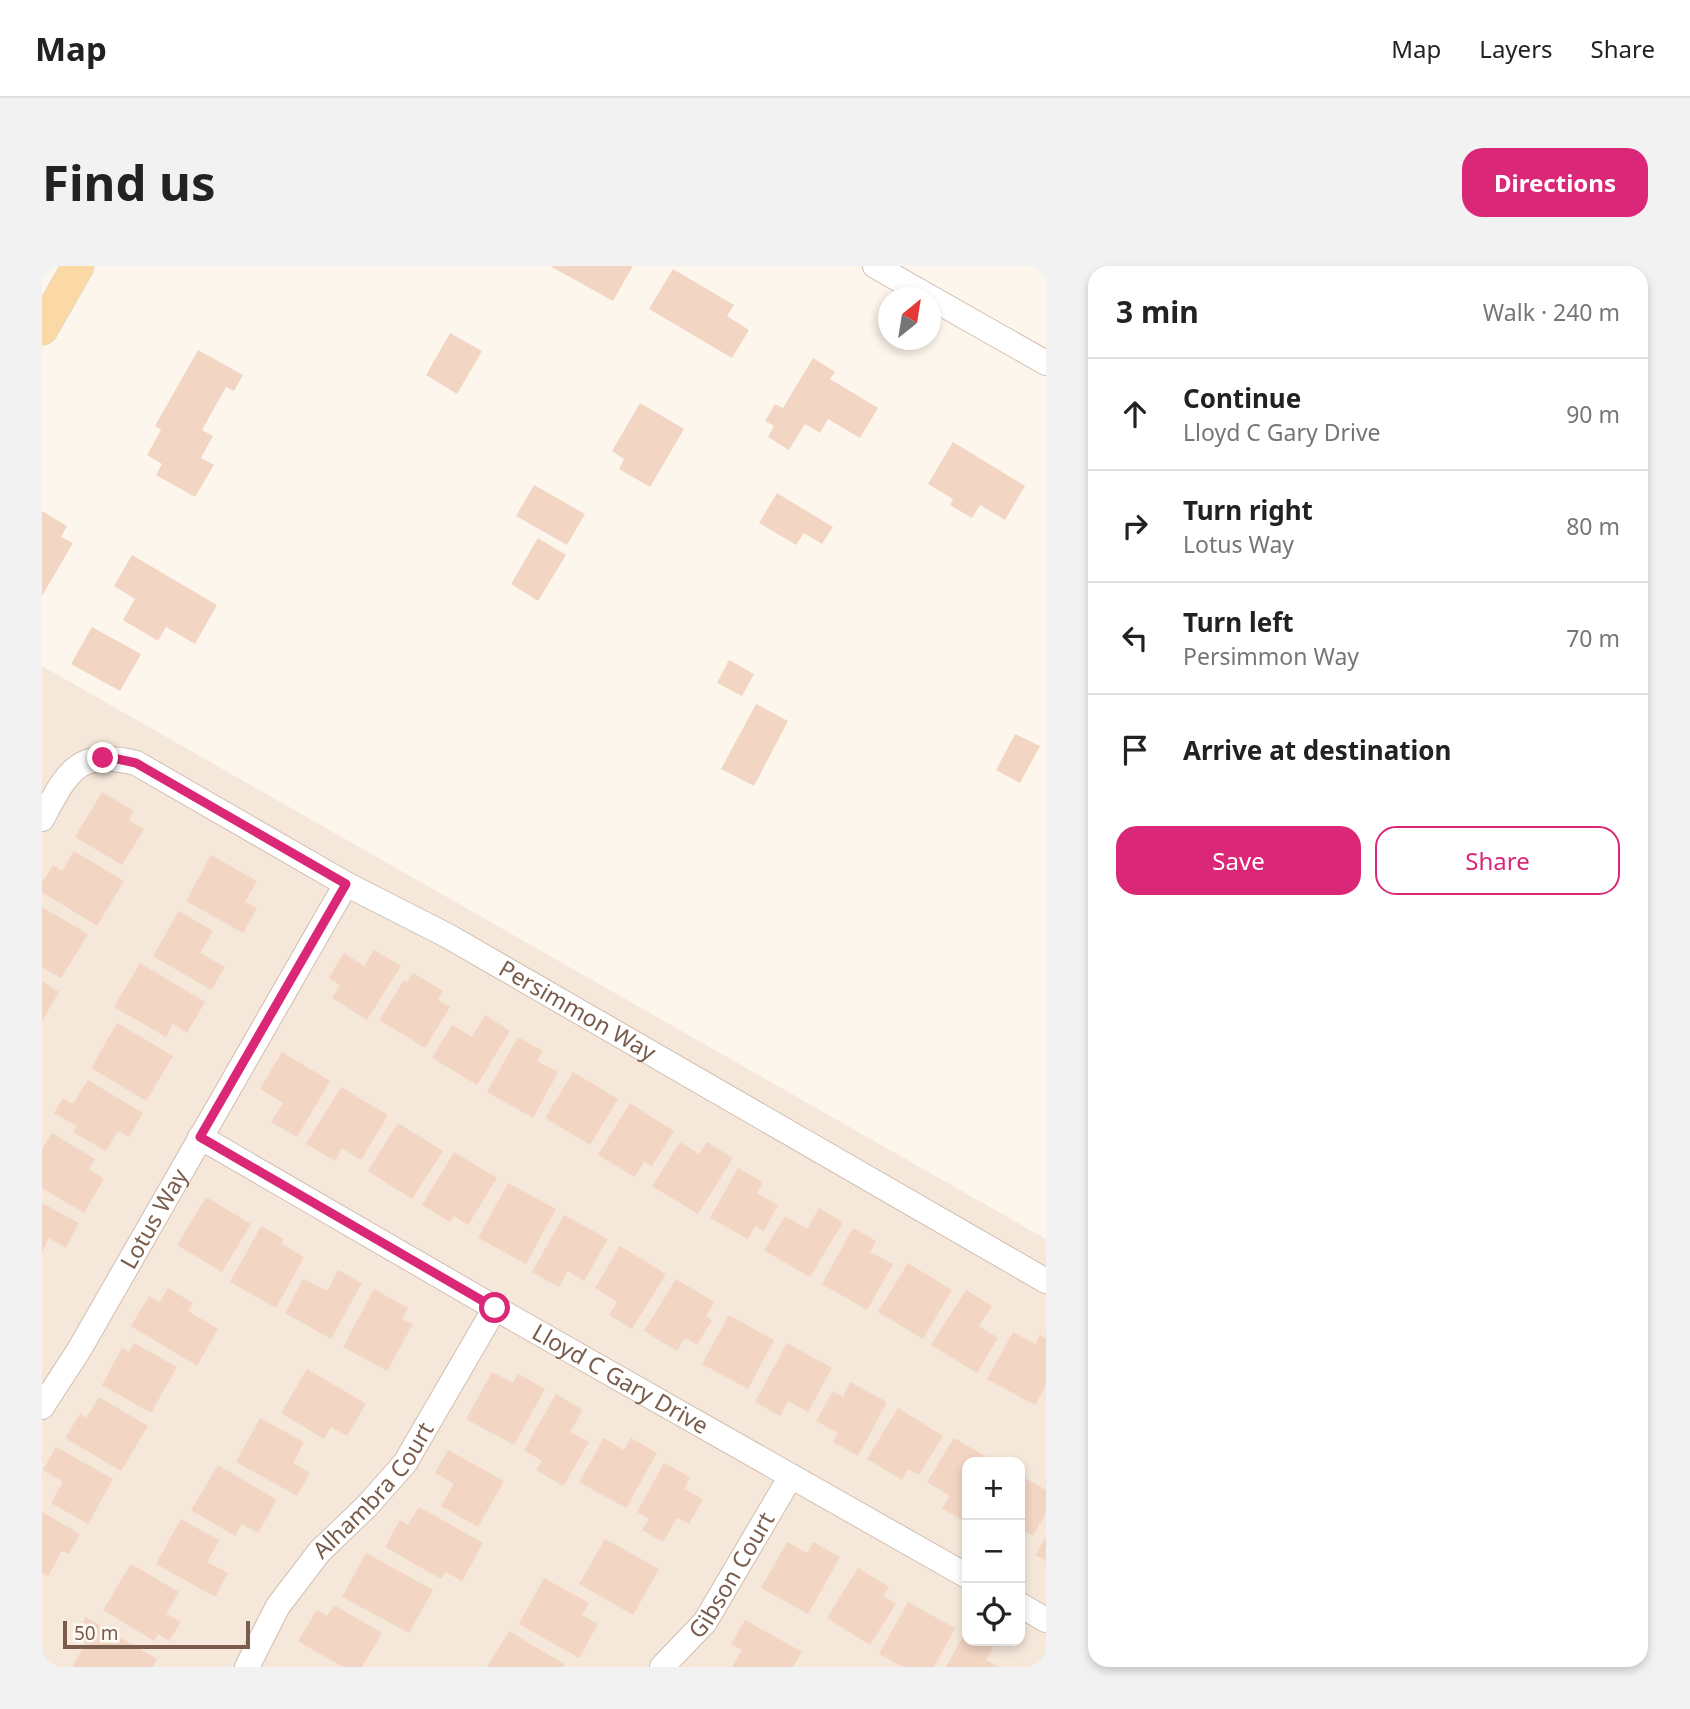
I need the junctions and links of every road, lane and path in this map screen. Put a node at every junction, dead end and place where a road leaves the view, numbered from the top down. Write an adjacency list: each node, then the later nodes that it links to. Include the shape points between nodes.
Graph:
1 (78, 266): 3 (main road)
2 (875, 266): 4 (street)
3 (42, 329)
4 (1046, 363)
5 (42, 819): 6 (street, Persimmon Way, via 62,783 77,767 89,760 113,758 136,763)
6 (346, 884): 7 (street, Lotus Way); 8 (street, Persimmon Way, via 448,936)
7 (200, 1137): 9 (street, Lloyd C Gary Drive); 10 (street, Lotus Way)
8 (1046, 1280)
9 (495, 1308): 11 (street, Lloyd C Gary Drive); 15 (street, Alhambra Court, via 405,1463 320,1551 278,1606)
10 (42, 1407)
11 (791, 1476): 12 (street, Lloyd C Gary Drive); 16 (street, Gibson Court, via 705,1622)
12 (962, 1573)
13 (1025, 1608): 14 (street)
14 (1046, 1620)
15 (247, 1667)
16 (662, 1667)

